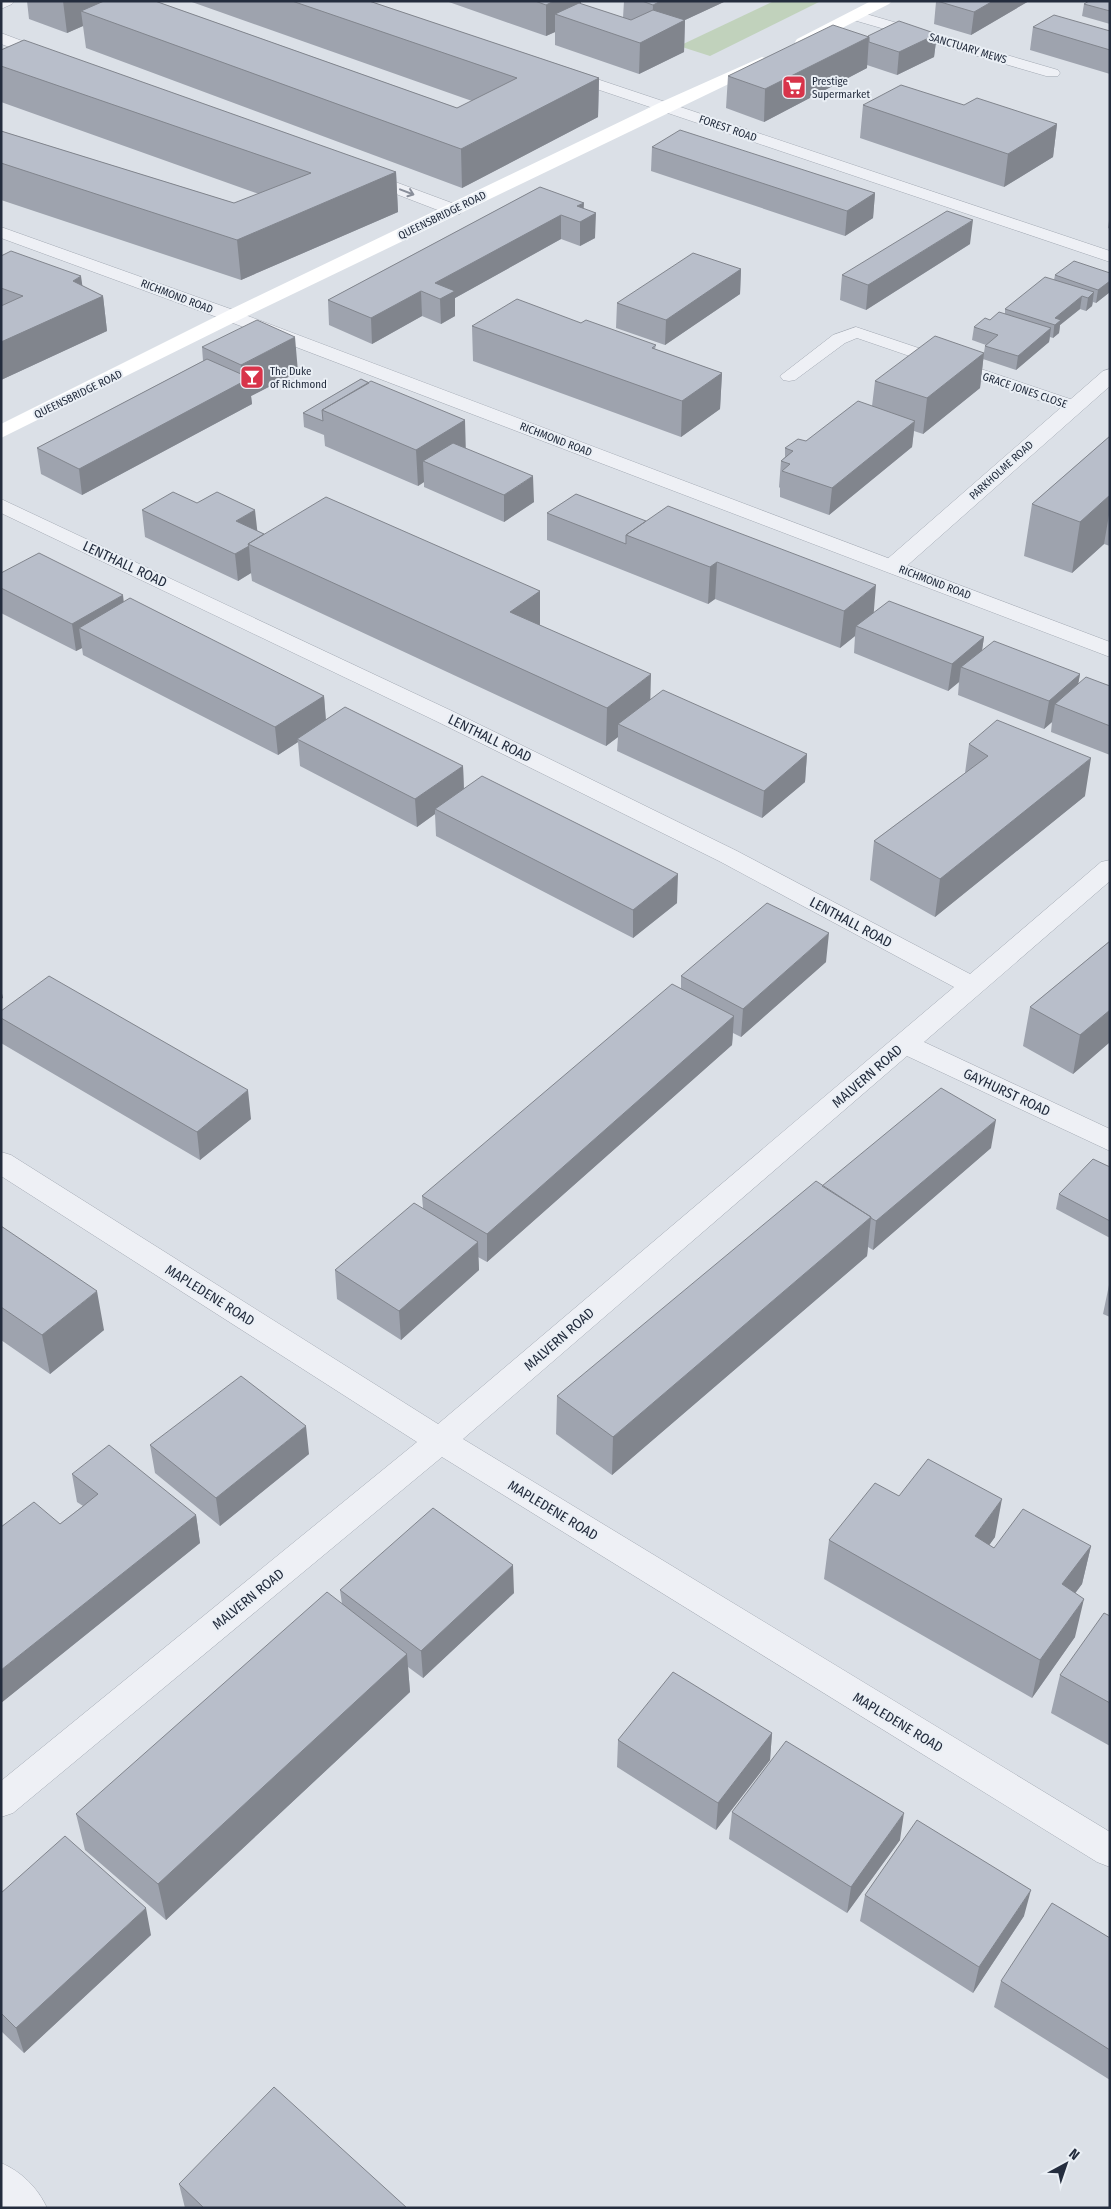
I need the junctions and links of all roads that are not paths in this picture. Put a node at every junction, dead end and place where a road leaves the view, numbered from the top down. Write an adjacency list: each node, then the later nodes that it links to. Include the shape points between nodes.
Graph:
1 (7, 1): 3 (street)
2 (884, 1): 4 (main road, QUEENSBRIDGE ROAD)
3 (1, 4)
4 (856, 16): 8 (street, SANCTUARY MEWS); 9 (main road, QUEENSBRIDGE ROAD)
5 (1, 38): 6 (street)
6 (63, 62)
7 (550, 69): 9 (street, FOREST ROAD)
8 (1052, 73)
9 (665, 107): 11 (main road, QUEENSBRIDGE ROAD); 13 (street, FOREST ROAD)
10 (346, 169): 11 (street, one-way to 11)
11 (454, 210): 14 (main road, QUEENSBRIDGE ROAD)
12 (1, 232): 14 (street, RICHMOND ROAD)
13 (1110, 257)
14 (232, 316): 18 (main road, QUEENSBRIDGE ROAD); 20 (street, RICHMOND ROAD)
15 (1110, 374): 17 (street, PARKHOLME ROAD)
16 (789, 376): 17 (lane, GRACE JONES CLOSE, via 838,339 856,332)
17 (1073, 406): 20 (street, PARKHOLME ROAD)
18 (1, 432)
19 (1, 505): 23 (street, LENTHALL ROAD, via 444,716 719,852)
20 (892, 566): 21 (street, RICHMOND ROAD)
21 (1110, 650)
22 (1110, 868): 23 (street, MALVERN ROAD)
23 (972, 986): 24 (street, MALVERN ROAD)
24 (905, 1044): 25 (street, GAYHURST ROAD); 27 (street, MALVERN ROAD)
25 (1110, 1140)
26 (1, 1162): 27 (street, MAPLEDENE ROAD)
27 (440, 1441): 28 (street, MALVERN ROAD); 29 (street, MAPLEDENE ROAD)
28 (1, 1802)
29 (1110, 1851)
30 (1, 2182): 31 (street)
31 (26, 2208)

